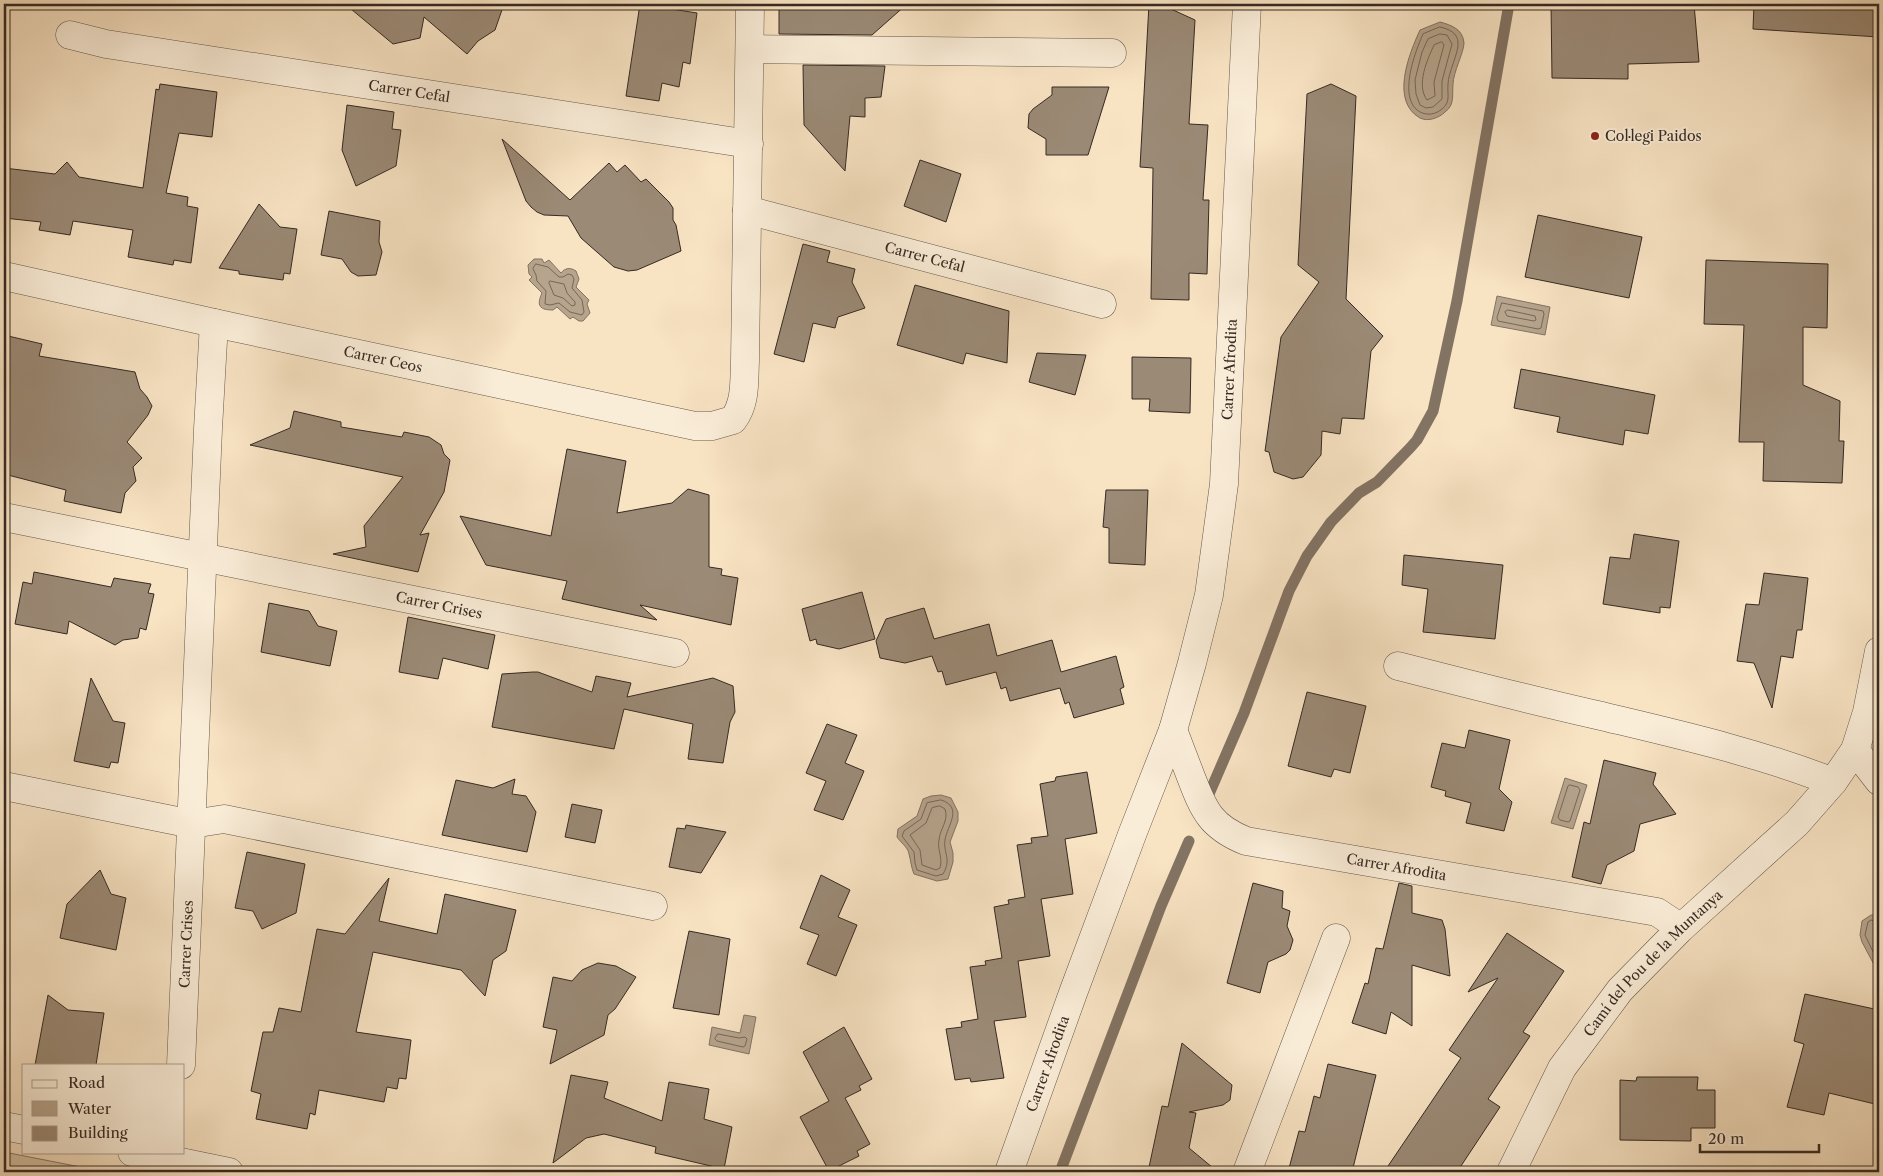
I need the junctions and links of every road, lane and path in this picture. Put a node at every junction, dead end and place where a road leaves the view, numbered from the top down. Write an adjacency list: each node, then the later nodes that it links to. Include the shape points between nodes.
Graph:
1 (750, 4): 4 (street)
2 (1247, 4): 16 (street, Carrer Afrodita, via 1224,484 1209,595)
3 (70, 35): 6 (street, Carrer Cefal, via 106,44)
4 (750, 49): 5 (street); 6 (street)
5 (1112, 53)
6 (749, 144): 7 (street)
7 (747, 210): 9 (street, Carrer Cefal); 10 (street, Carrer Ceos, via 744,393 733,420 712,426 695,426)
8 (4, 276): 10 (street, Carrer Ceos)
9 (1102, 304)
10 (214, 323): 12 (street, Carrer Crises)
11 (4, 517): 12 (street, Carrer Crises)
12 (204, 558): 14 (street, Carrer Crises); 21 (street, Carrer Crises)
13 (1879, 650): 17 (street, Camí del Pou de la Muntanya, via 1867,712)
14 (675, 652)
15 (1398, 666): 19 (street, via 1664,731 1792,766)
16 (1173, 730): 23 (street, Carrer Afrodita, via 1202,807 1230,835 1246,841 1657,912); 31 (street, Carrer Afrodita)
17 (1867, 749): 18 (street); 19 (street, Camí del Pou de la Muntanya)
18 (1879, 781)
19 (1833, 782): 23 (street, Camí del Pou de la Muntanya, via 1798,824)
20 (4, 786): 21 (street)
21 (192, 824): 22 (street, via 224,819); 25 (street, Carrer Crises)
22 (653, 906)
23 (1681, 928): 33 (street, Camí del Pou de la Muntanya, via 1620,990 1562,1068)
24 (1336, 938): 32 (street)
25 (181, 1064)
26 (4, 1126): 27 (street)
27 (22, 1130)
28 (150, 1154): 29 (street)
29 (176, 1157): 30 (street)
30 (229, 1172)
31 (1009, 1172)
32 (1247, 1172)
33 (1511, 1172)

